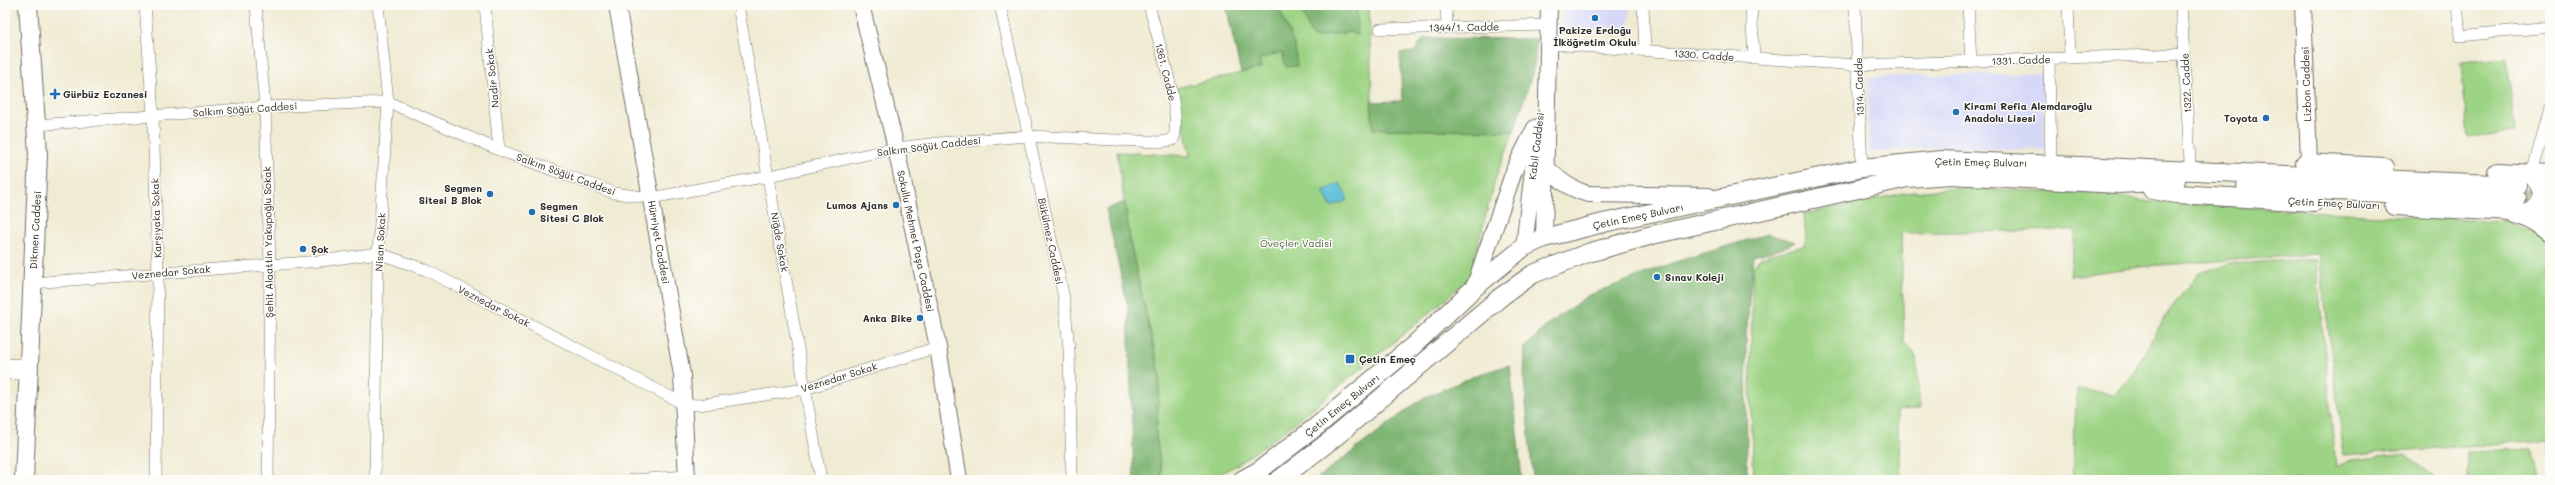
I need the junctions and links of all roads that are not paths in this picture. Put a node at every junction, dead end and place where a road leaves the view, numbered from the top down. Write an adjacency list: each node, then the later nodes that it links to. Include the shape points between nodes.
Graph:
1 (28, 5): 38 (main road, Dikmen Caddesi)
2 (145, 5): 36 (street, Karşıyaka Sokak)
3 (256, 5): 34 (street, Şehit Alaattin Yakupoğlu Sokak)
4 (378, 5): 33 (street, Nisan Sokak)
5 (485, 5): 42 (street, Nadir Sokak)
6 (738, 5): 50 (street, Niğde Sokak)
7 (861, 5): 41 (main road, Sokullu Mehmet Paşa Caddesi)
8 (1000, 5): 39 (street, Bükülmez Caddesi)
9 (1149, 5): 40 (street, 1361. Cadde, via 1174,107 1176,132)
10 (1446, 5): 23 (street)
11 (1550, 5): 21 (main road, Kabil Caddesi)
12 (1643, 5): 26 (street)
13 (1751, 5): 28 (street)
14 (1855, 5): 32 (street, 1314. Cadde)
15 (1968, 5): 31 (street)
16 (2068, 5): 29 (street)
17 (2181, 5): 27 (street, 1322. Cadde)
18 (2303, 5): 44 (main road, Lizbon Caddesi)
19 (2457, 5): 22 (street, via 2460,36)
20 (619, 6): 53 (main road, Hürriyet Caddesi)
21 (1549, 25): 23 (street, 1344/1. Cadde); 25 (main road, Kabil Caddesi)
22 (2549, 25)
23 (1447, 27): 24 (street, 1344/1. Cadde)
24 (1380, 29)
25 (1549, 44): 26 (street, 1330. Cadde); 37 (main road, Kabil Caddesi); 46 (main road, Kabil Caddesi)
26 (1645, 51): 28 (street, 1330. Cadde)
27 (2184, 54): 29 (street, 1331. Cadde); 43 (street, 1322. Cadde)
28 (1754, 58): 32 (street, 1330. Cadde)
29 (2070, 58): 30 (street, 1331. Cadde)
30 (2049, 59): 31 (street, 1331. Cadde); 45 (street)
31 (1971, 62): 32 (street, 1331. Cadde)
32 (1858, 65): 47 (street, 1314. Cadde)
33 (388, 102): 34 (street, Salkım Söğüt Caddesi); 42 (street, Salkım Söğüt Caddesi); 60 (street, Nisan Sokak)
34 (265, 107): 36 (street, Salkım Söğüt Caddesi); 61 (street, Şehit Alaattin Yakupoğlu Sokak)
35 (2550, 107): 48 (street)
36 (153, 115): 38 (street, Salkım Söğüt Caddesi); 63 (street, Karşıyaka Sokak)
37 (1539, 122): 59 (main road, Kabil Caddesi); 66 (main road, via 1514,168)
38 (37, 125): 65 (main road, Dikmen Caddesi, via 38,182)
39 (1028, 136): 40 (street, Salkım Söğüt Caddesi, via 1159,142); 41 (street, Salkım Söğüt Caddesi); 83 (street, Bükülmez Caddesi, via 1066,316)
40 (1173, 140)
41 (896, 148): 50 (street, Salkım Söğüt Caddesi); 67 (main road, Sokullu Mehmet Paşa Caddesi)
42 (499, 150): 53 (street, Salkım Söğüt Caddesi, via 614,193)
43 (2190, 161): 44 (main road, Çetin Emeç Bulvarı); 51 (main road, Çetin Emeç Bulvarı)
44 (2309, 163): 48 (main road, Çetin Emeç Bulvarı)
45 (2051, 164): 47 (main road, Çetin Emeç Bulvarı, via 1941,160); 51 (main road, Çetin Emeç Bulvarı)
46 (1546, 167): 52 (main road, via 1562,182 1578,192 1589,194); 58 (main road, Kabil Caddesi)
47 (1862, 168): 52 (main road, Çetin Emeç Bulvarı)
48 (2532, 174): 49 (main road, Çetin Emeç Bulvarı); 55 (main road, via 2543,190 2543,196 2536,207)
49 (2550, 175)
50 (769, 176): 53 (street, Salkım Söğüt Caddesi); 71 (street, Niğde Sokak)
51 (2118, 176): 54 (main road, Çetin Emeç Bulvarı, via 2333,191); 62 (main road, Çetin Emeç Bulvarı, via 1951,175 1907,178 1652,235)
52 (1735, 196): 58 (main road, Çetin Emeç Bulvarı)
53 (651, 198): 72 (main road, Hürriyet Caddesi, via 682,374)
54 (2514, 198): 55 (main road, Çetin Emeç Bulvarı); 57 (main road)
55 (2528, 212): 56 (main road, Çetin Emeç Bulvarı)
56 (2550, 214)
57 (2550, 233)
58 (1544, 238): 59 (main road, Çetin Emeç Bulvarı); 62 (main road)
59 (1524, 247): 64 (main road); 66 (main road, Çetin Emeç Bulvarı)
60 (378, 253): 61 (street, Veznedar Sokak); 72 (street, Veznedar Sokak, via 426,270); 79 (street, Nisan Sokak)
61 (270, 264): 63 (street, Veznedar Sokak); 78 (street, Şehit Alaattin Yakupoğlu Sokak)
62 (1555, 265): 64 (main road, Çetin Emeç Bulvarı)
63 (158, 274): 65 (street, Veznedar Sokak); 77 (street, Karşıyaka Sokak)
64 (1534, 274): 85 (main road, Çetin Emeç Bulvarı, via 1502,296 1335,437)
65 (32, 282): 69 (main road, Dikmen Caddesi)
66 (1474, 288): 84 (main road, Çetin Emeç Bulvarı, via 1414,345 1317,426 1260,470)
67 (938, 347): 71 (street, Veznedar Sokak); 82 (main road, Sokullu Mehmet Paşa Caddesi)
68 (5, 364): 69 (street)
69 (28, 370): 70 (street); 73 (main road, Dikmen Caddesi)
70 (5, 374)
71 (805, 389): 72 (street, Veznedar Sokak, via 698,405); 81 (street, Niğde Sokak)
72 (684, 404): 74 (main road, Hürriyet Caddesi)
73 (25, 455): 75 (main road, Dikmen Caddesi); 76 (main road, Dikmen Caddesi)
74 (687, 478): 80 (street)
75 (24, 480)
76 (28, 480)
77 (156, 480)
78 (268, 480)
79 (375, 480)
80 (631, 480)
81 (821, 480)
82 (959, 480)
83 (1072, 480)
84 (1242, 480)
85 (1279, 480)

